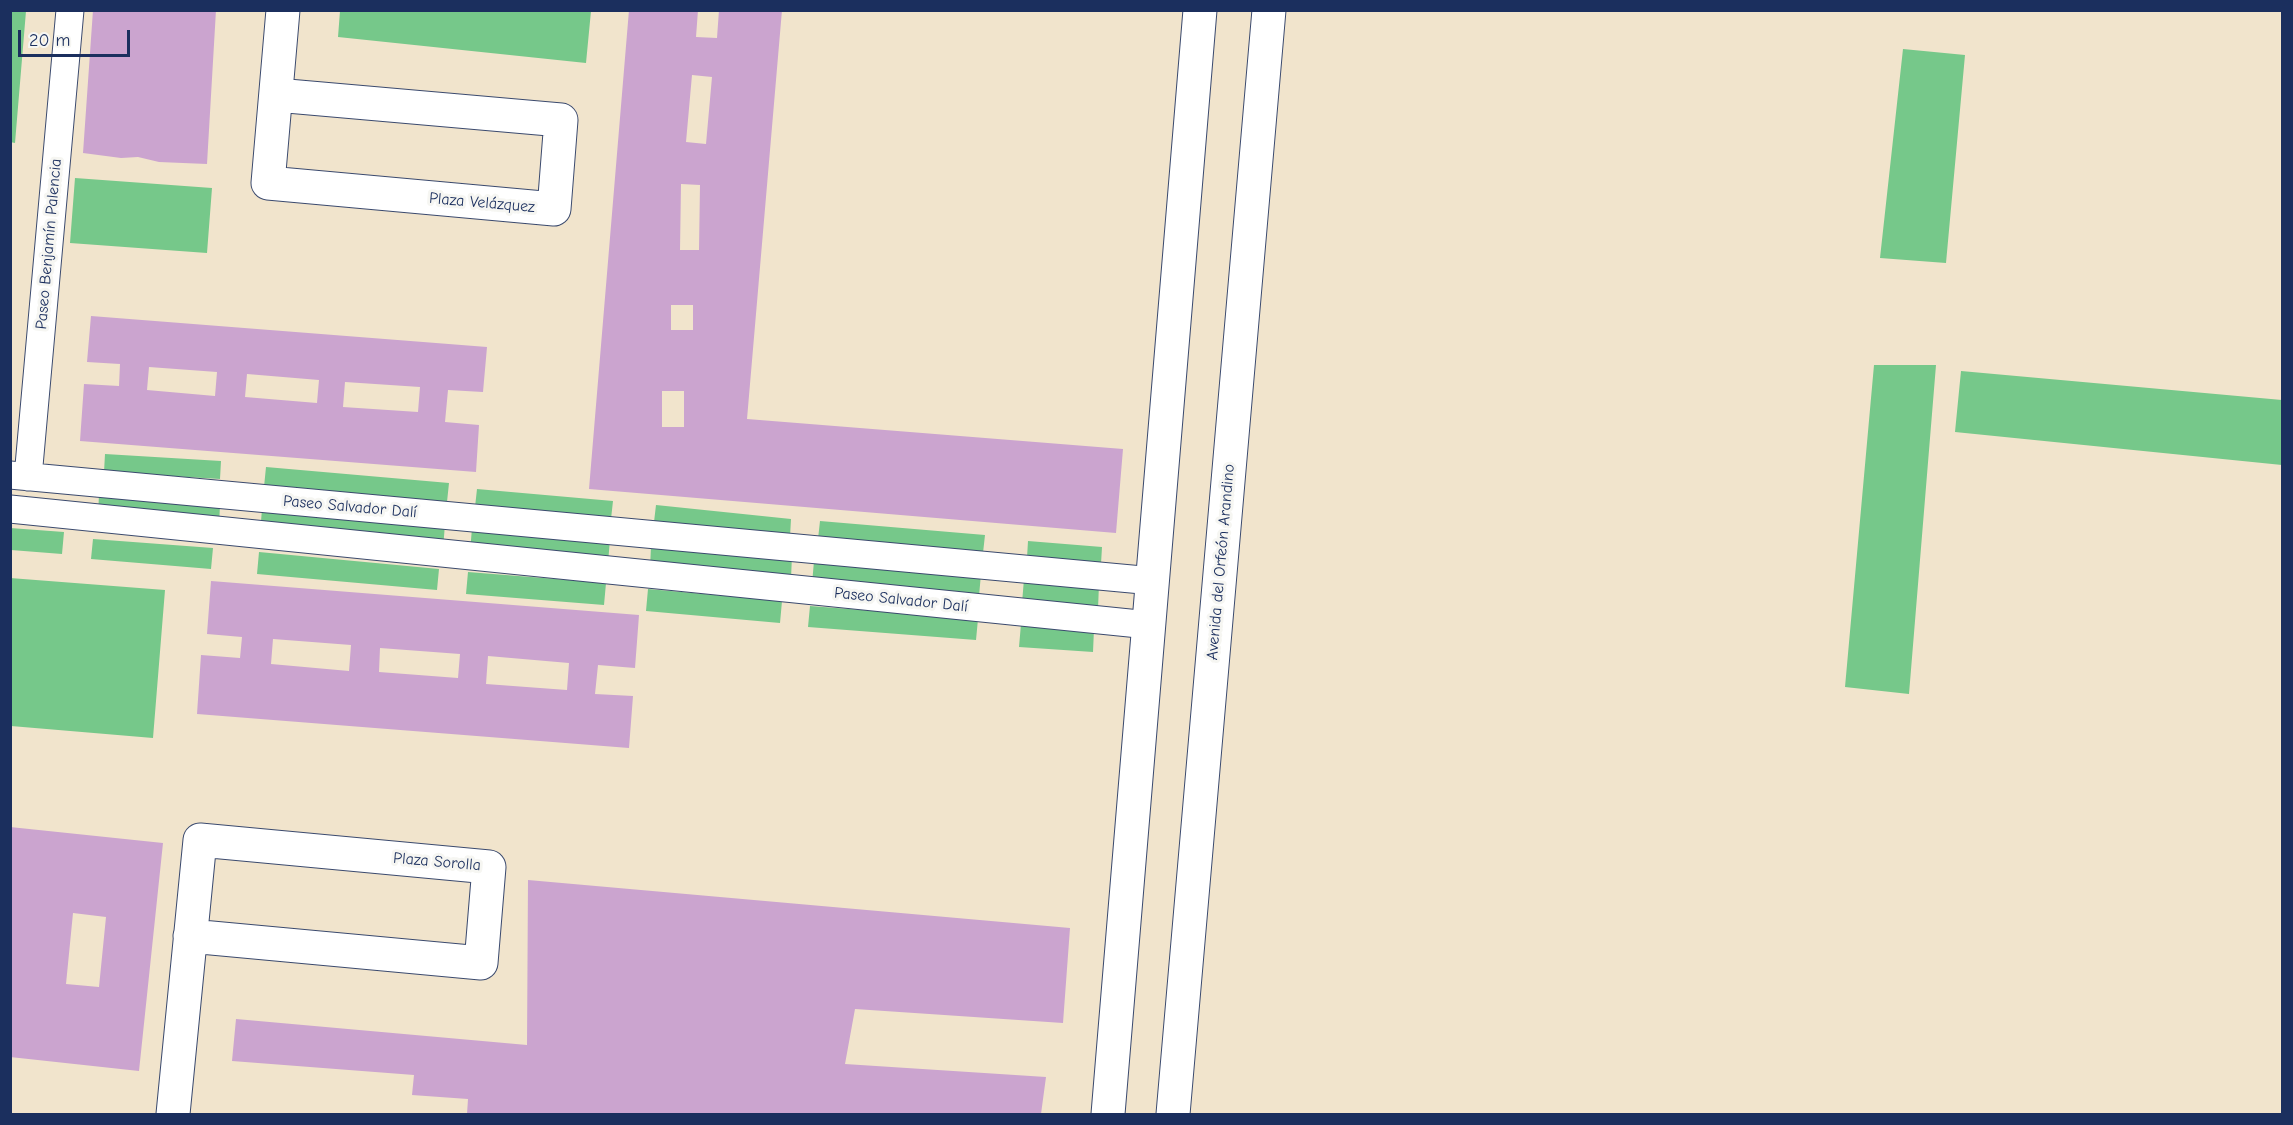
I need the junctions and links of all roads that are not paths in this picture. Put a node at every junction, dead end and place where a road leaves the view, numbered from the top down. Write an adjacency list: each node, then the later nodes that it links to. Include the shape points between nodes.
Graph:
1 (70, 10): 6 (street, Paseo Benjamín Palencia)
2 (284, 10): 5 (street, Plaza Velázquez)
3 (1200, 10): 18 (street)
4 (1269, 10): 25 (street, Avenida del Orfeón Arandino)
5 (276, 95): 5 (street, Plaza Velázquez, via 268,183 554,209 561,120)
6 (19, 476): 7 (street, Paseo Salvador Dalí)
7 (56, 479): 8 (street, Paseo Salvador Dalí); 10 (street)
8 (242, 497): 11 (street, Paseo Salvador Dalí); 12 (street)
9 (10, 509): 10 (street, Paseo Salvador Dalí)
10 (54, 514): 12 (street, Paseo Salvador Dalí)
11 (458, 517): 13 (street, Paseo Salvador Dalí); 15 (street)
12 (240, 532): 15 (street, Paseo Salvador Dalí)
13 (628, 532): 14 (street, Paseo Salvador Dalí); 17 (street)
14 (804, 549): 16 (street, Paseo Salvador Dalí); 19 (street)
15 (456, 554): 17 (street, Paseo Salvador Dalí)
16 (1004, 567): 18 (street, Paseo Salvador Dalí); 20 (street)
17 (625, 572): 19 (street, Paseo Salvador Dalí)
18 (1153, 581): 21 (street)
19 (800, 589): 20 (street, Paseo Salvador Dalí)
20 (1002, 610): 21 (street, Paseo Salvador Dalí)
21 (1149, 625): 24 (street)
22 (190, 936): 22 (street, Plaza Sorolla, via 200,840 489,867 481,963); 23 (street, Plaza Sorolla)
23 (173, 1114)
24 (1108, 1114)
25 (1173, 1114)

